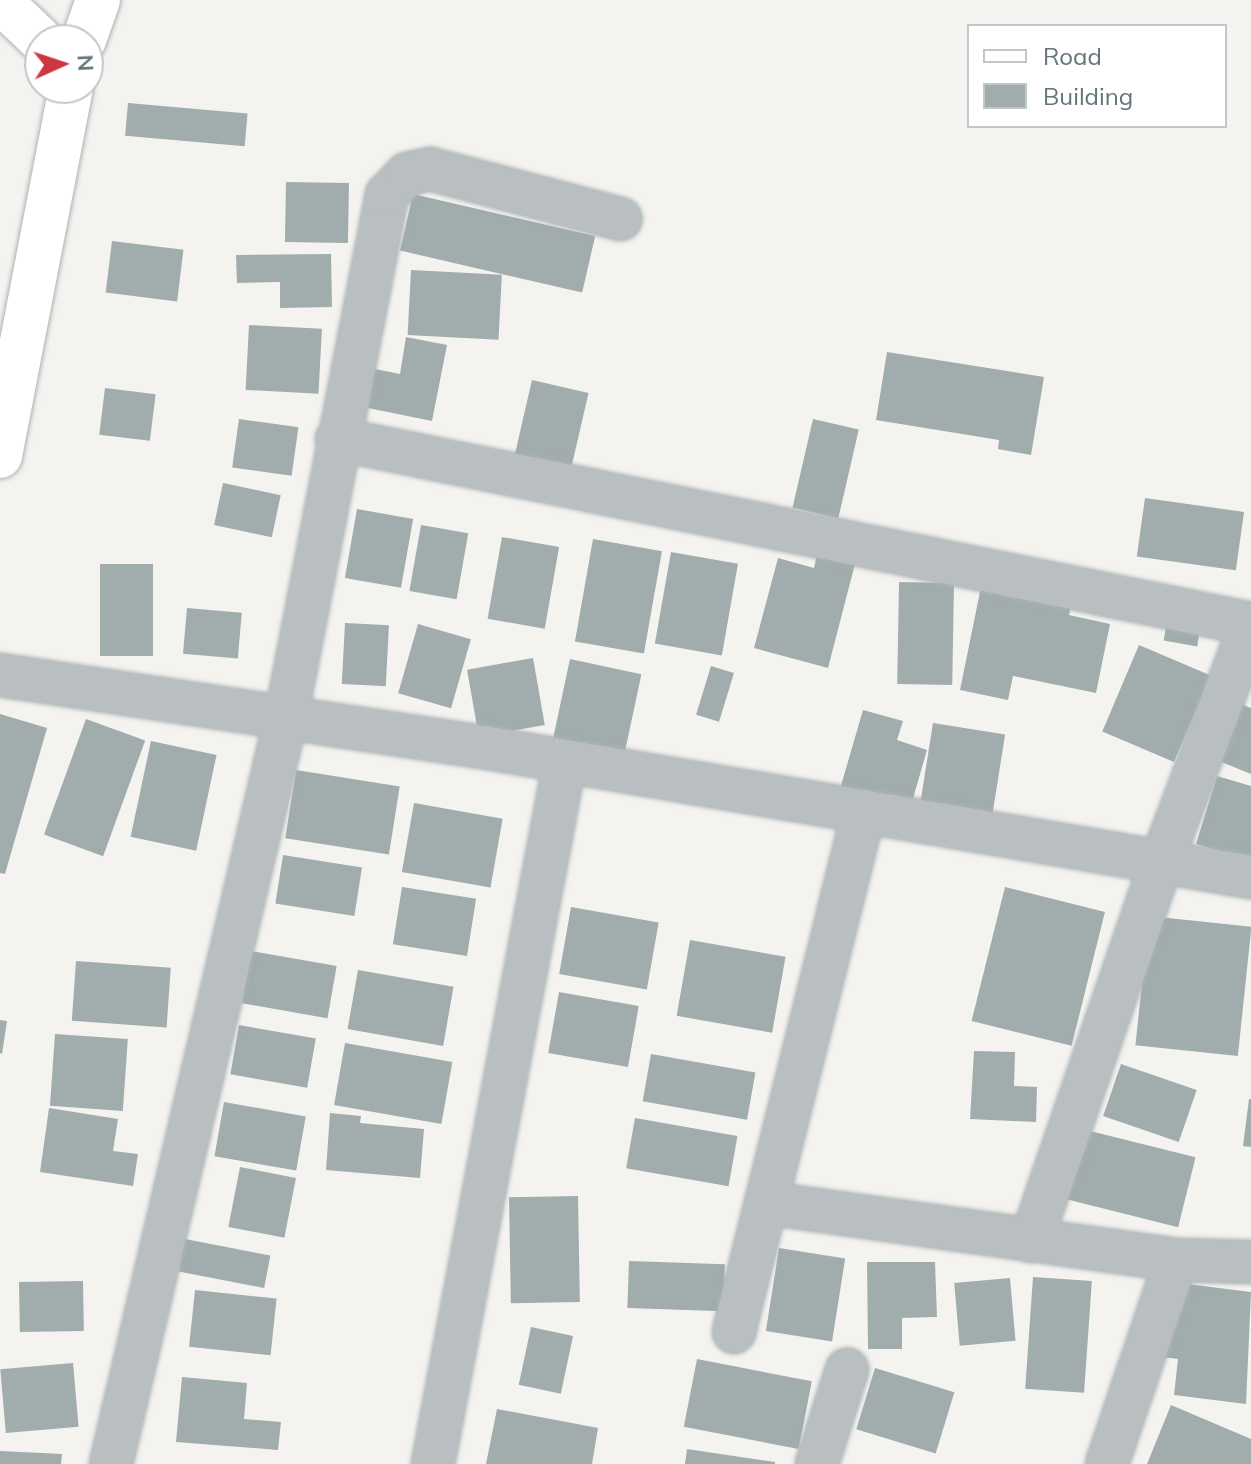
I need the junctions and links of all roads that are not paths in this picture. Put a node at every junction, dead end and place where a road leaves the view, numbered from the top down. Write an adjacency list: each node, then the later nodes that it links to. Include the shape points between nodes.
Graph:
1 (98, 0): 4 (street)
2 (0, 1): 3 (street)
3 (24, 24)
4 (90, 24)
5 (68, 104): 8 (street)
6 (621, 219): 7 (street, via 430,169 407,174 387,195)
7 (337, 439): 9 (street); 11 (street)
8 (0, 456)
9 (1251, 624): 14 (street)
10 (0, 675): 11 (street)
11 (286, 718): 12 (street); 22 (street)
12 (565, 761): 13 (street); 23 (street)
13 (864, 811): 14 (street); 16 (street)
14 (1162, 860): 15 (street); 17 (street)
15 (1251, 877)
16 (766, 1203): 17 (street); 20 (street)
17 (1031, 1241): 18 (street)
18 (1176, 1260): 19 (street); 25 (street)
19 (1251, 1262)
20 (734, 1332)
21 (847, 1370): 24 (street)
22 (111, 1464)
23 (433, 1464)
24 (817, 1464)
25 (1107, 1464)

